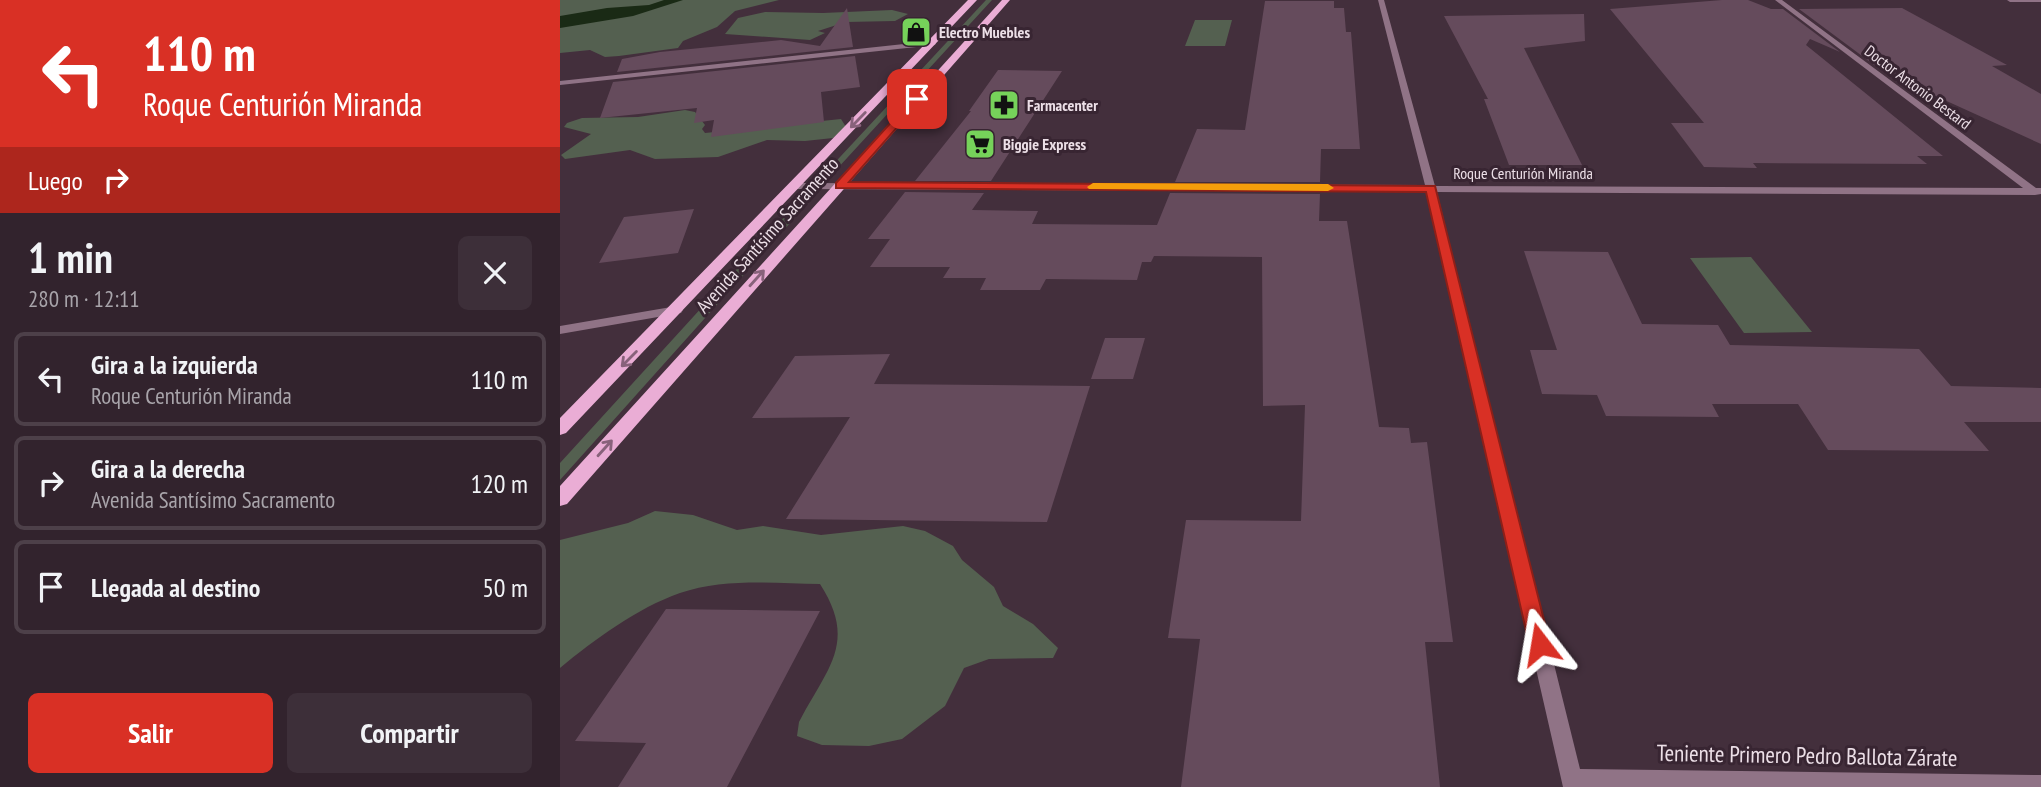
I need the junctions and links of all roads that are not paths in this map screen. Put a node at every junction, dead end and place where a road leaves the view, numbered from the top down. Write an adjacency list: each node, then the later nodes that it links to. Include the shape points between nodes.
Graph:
1 (973, 0): 8 (main road, Avenida Santísimo Sacramento)
2 (1006, 0): 11 (main road, Avenida Santísimo Sacramento)
3 (1381, 0): 4 (street); 12 (street)
4 (1387, 0)
5 (1778, 0): 13 (street, Doctor Antonio Bestard)
6 (2010, 0): 7 (street)
7 (2041, 0)
8 (932, 43): 9 (street); 10 (main road, Avenida Santísimo Sacramento, one-way to 10)
9 (560, 83)
10 (795, 186): 11 (street, Roque Centurión Miranda); 14 (main road, Avenida Santísimo Sacramento)
11 (840, 186): 12 (street, Roque Centurión Miranda); 17 (main road, Avenida Santísimo Sacramento, one-way to 11)
12 (1431, 188): 13 (street, Roque Centurión Miranda); 18 (street)
13 (2039, 193)
14 (677, 310): 15 (street); 16 (main road, Avenida Santísimo Sacramento, one-way to 16)
15 (560, 330)
16 (560, 429)
17 (560, 499)
18 (1573, 782): 19 (street, Teniente Primero Pedro Ballota Zárate)
19 (2041, 785)

